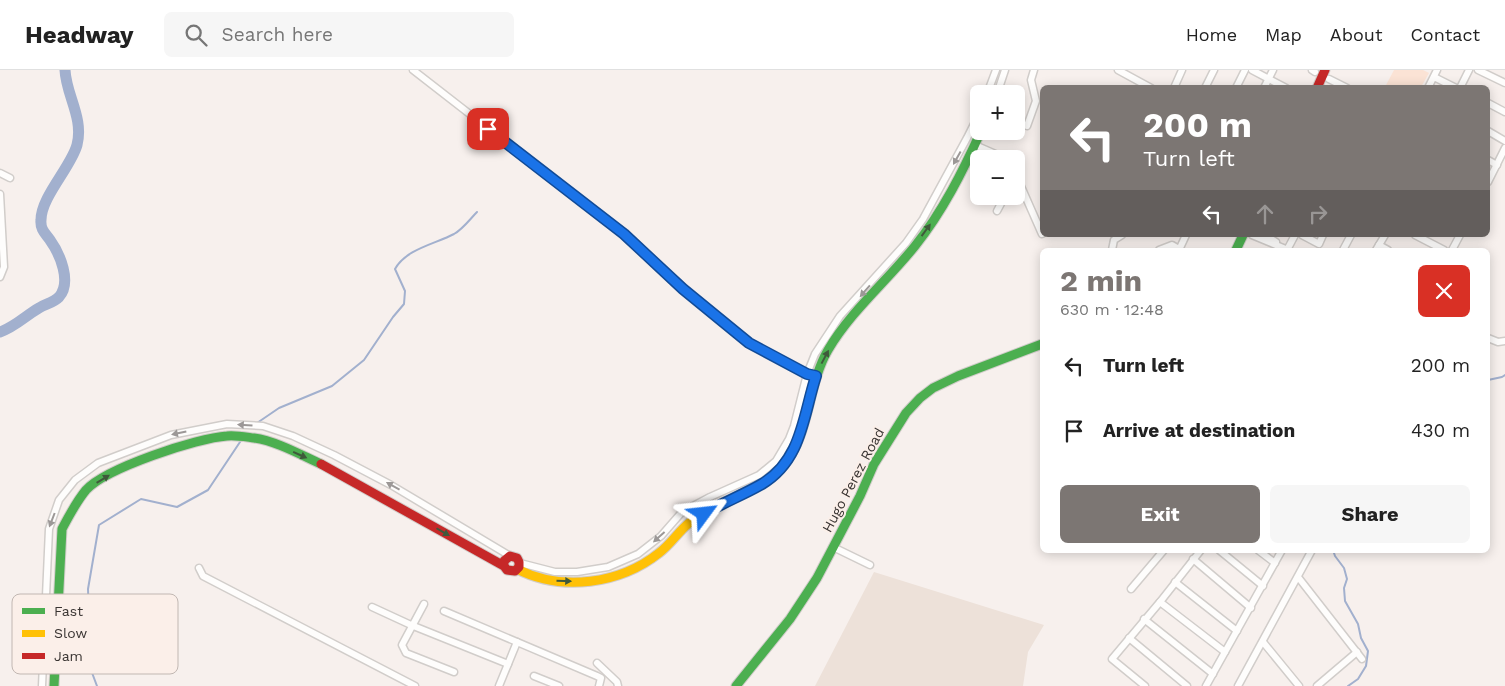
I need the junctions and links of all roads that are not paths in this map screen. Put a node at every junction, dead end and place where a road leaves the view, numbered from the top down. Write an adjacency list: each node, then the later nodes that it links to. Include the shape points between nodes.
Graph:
1 (413, 70): 64 (street, via 624,234 683,289 749,343)
2 (996, 70): 17 (street)
3 (1006, 70): 18 (street)
4 (1034, 70): 32 (street, via 1031,80 1036,101)
5 (1118, 70): 19 (street)
6 (1214, 70): 21 (street)
7 (1245, 70): 22 (street)
8 (1252, 70): 15 (street)
9 (1273, 70): 15 (street)
10 (1469, 70): 29 (street)
11 (1478, 70): 16 (street)
12 (1179, 71): 20 (street)
13 (1436, 72): 27 (street); 28 (street)
14 (1327, 74): 25 (street); 26 (street)
15 (1268, 78): 23 (street); 24 (street)
16 (1505, 83)
17 (990, 85)
18 (1000, 85)
19 (1144, 85)
20 (1175, 85)
21 (1206, 85)
22 (1238, 85)
23 (1265, 85)
24 (1281, 85)
25 (1319, 85)
26 (1343, 85)
27 (1430, 85)
28 (1452, 85)
29 (1462, 85)
30 (1490, 104): 31 (street)
31 (1505, 112)
32 (1025, 125)
33 (1490, 132): 36 (street)
34 (970, 134): 64 (street, one-way to 64, via 923,220 840,316 815,354)
35 (977, 140): 37 (street)
36 (1505, 141)
37 (975, 145): 39 (street); 64 (street, one-way to 37, via 861,305 929,226)
38 (1505, 148): 41 (street)
39 (986, 150)
40 (1490, 161): 41 (street)
41 (1497, 164): 44 (street)
42 (0, 173): 43 (street)
43 (10, 178)
44 (1490, 178)
45 (0, 194): 60 (street, via 4,267)
46 (1025, 197): 49 (street)
47 (1000, 205): 48 (street)
48 (997, 211)
49 (1040, 230)
50 (1118, 237): 56 (street)
51 (1257, 237): 57 (street)
52 (1268, 237): 58 (street)
53 (1306, 237): 54 (street, via 1319,244)
54 (1322, 237)
55 (1419, 237): 59 (street)
56 (1112, 248)
57 (1282, 248)
58 (1284, 248)
59 (1440, 248)
60 (0, 277)
61 (1490, 339): 62 (street)
62 (1505, 341)
63 (1040, 345): 66 (street, Hugo Perez Road, via 958,376 920,398 906,413 874,464)
64 (811, 375): 65 (street, via 802,428 790,458)
65 (779, 464): 78 (street, one-way to 78, via 682,512 661,536 638,554 608,567 555,572); 78 (street, one-way to 65, via 534,577 554,581 587,582 610,578 642,565 669,545 689,523 764,482)
66 (832, 547): 76 (street); 110 (street, Hugo Perez Road, via 817,578 790,619)
67 (1162, 553): 83 (street)
68 (1199, 553): 74 (street)
69 (1223, 553): 82 (street)
70 (1262, 553): 75 (street)
71 (1280, 553): 75 (street)
72 (1310, 553): 80 (street)
73 (510, 556): 77 (street, via 504,561); 78 (street, via 517,558); 84 (street, one-way to 84, via 392,485 293,436 263,426 227,424 171,435 98,463 75,480 59,500 48,529)
74 (1193, 560): 81 (street); 89 (street)
75 (1275, 563): 82 (street)
76 (870, 565)
77 (504, 566): 78 (street, via 510,572); 85 (street, one-way to 77, via 62,530 87,489 106,476 171,448 227,436 254,438 329,467)
78 (518, 566)
79 (199, 568): 105 (street, via 203,576)
80 (1298, 577): 96 (street); 98 (street)
81 (1175, 582): 86 (street); 93 (street)
82 (1263, 586): 89 (street)
83 (1132, 589)
84 (46, 594)
85 (59, 594)
86 (1160, 602): 91 (street); 97 (street)
87 (424, 604): 92 (street)
88 (372, 606): 92 (street)
89 (1251, 608): 93 (street)
90 (444, 611): 95 (street)
91 (1144, 619): 94 (street); 103 (street)
92 (411, 625): 101 (street); 102 (street, via 402,646 406,653)
93 (1237, 631): 97 (street)
94 (1129, 638): 111 (street, via 1112,659); 112 (street)
95 (517, 642): 101 (street); 108 (street, via 601,678)
96 (1263, 642): 114 (street); 115 (street)
97 (1225, 652): 103 (street)
98 (1358, 652): 99 (street); 116 (street)
99 (1362, 659)
100 (597, 663): 109 (street)
101 (508, 664): 106 (street)
102 (454, 672)
103 (1213, 674): 113 (street)
104 (534, 676): 107 (street)
105 (415, 686)
106 (499, 686)
107 (560, 686)
108 (599, 686)
109 (618, 686)
110 (736, 686)
111 (1145, 686)
112 (1187, 686)
113 (1206, 686)
114 (1238, 686)
115 (1299, 686)
116 (1317, 686)

